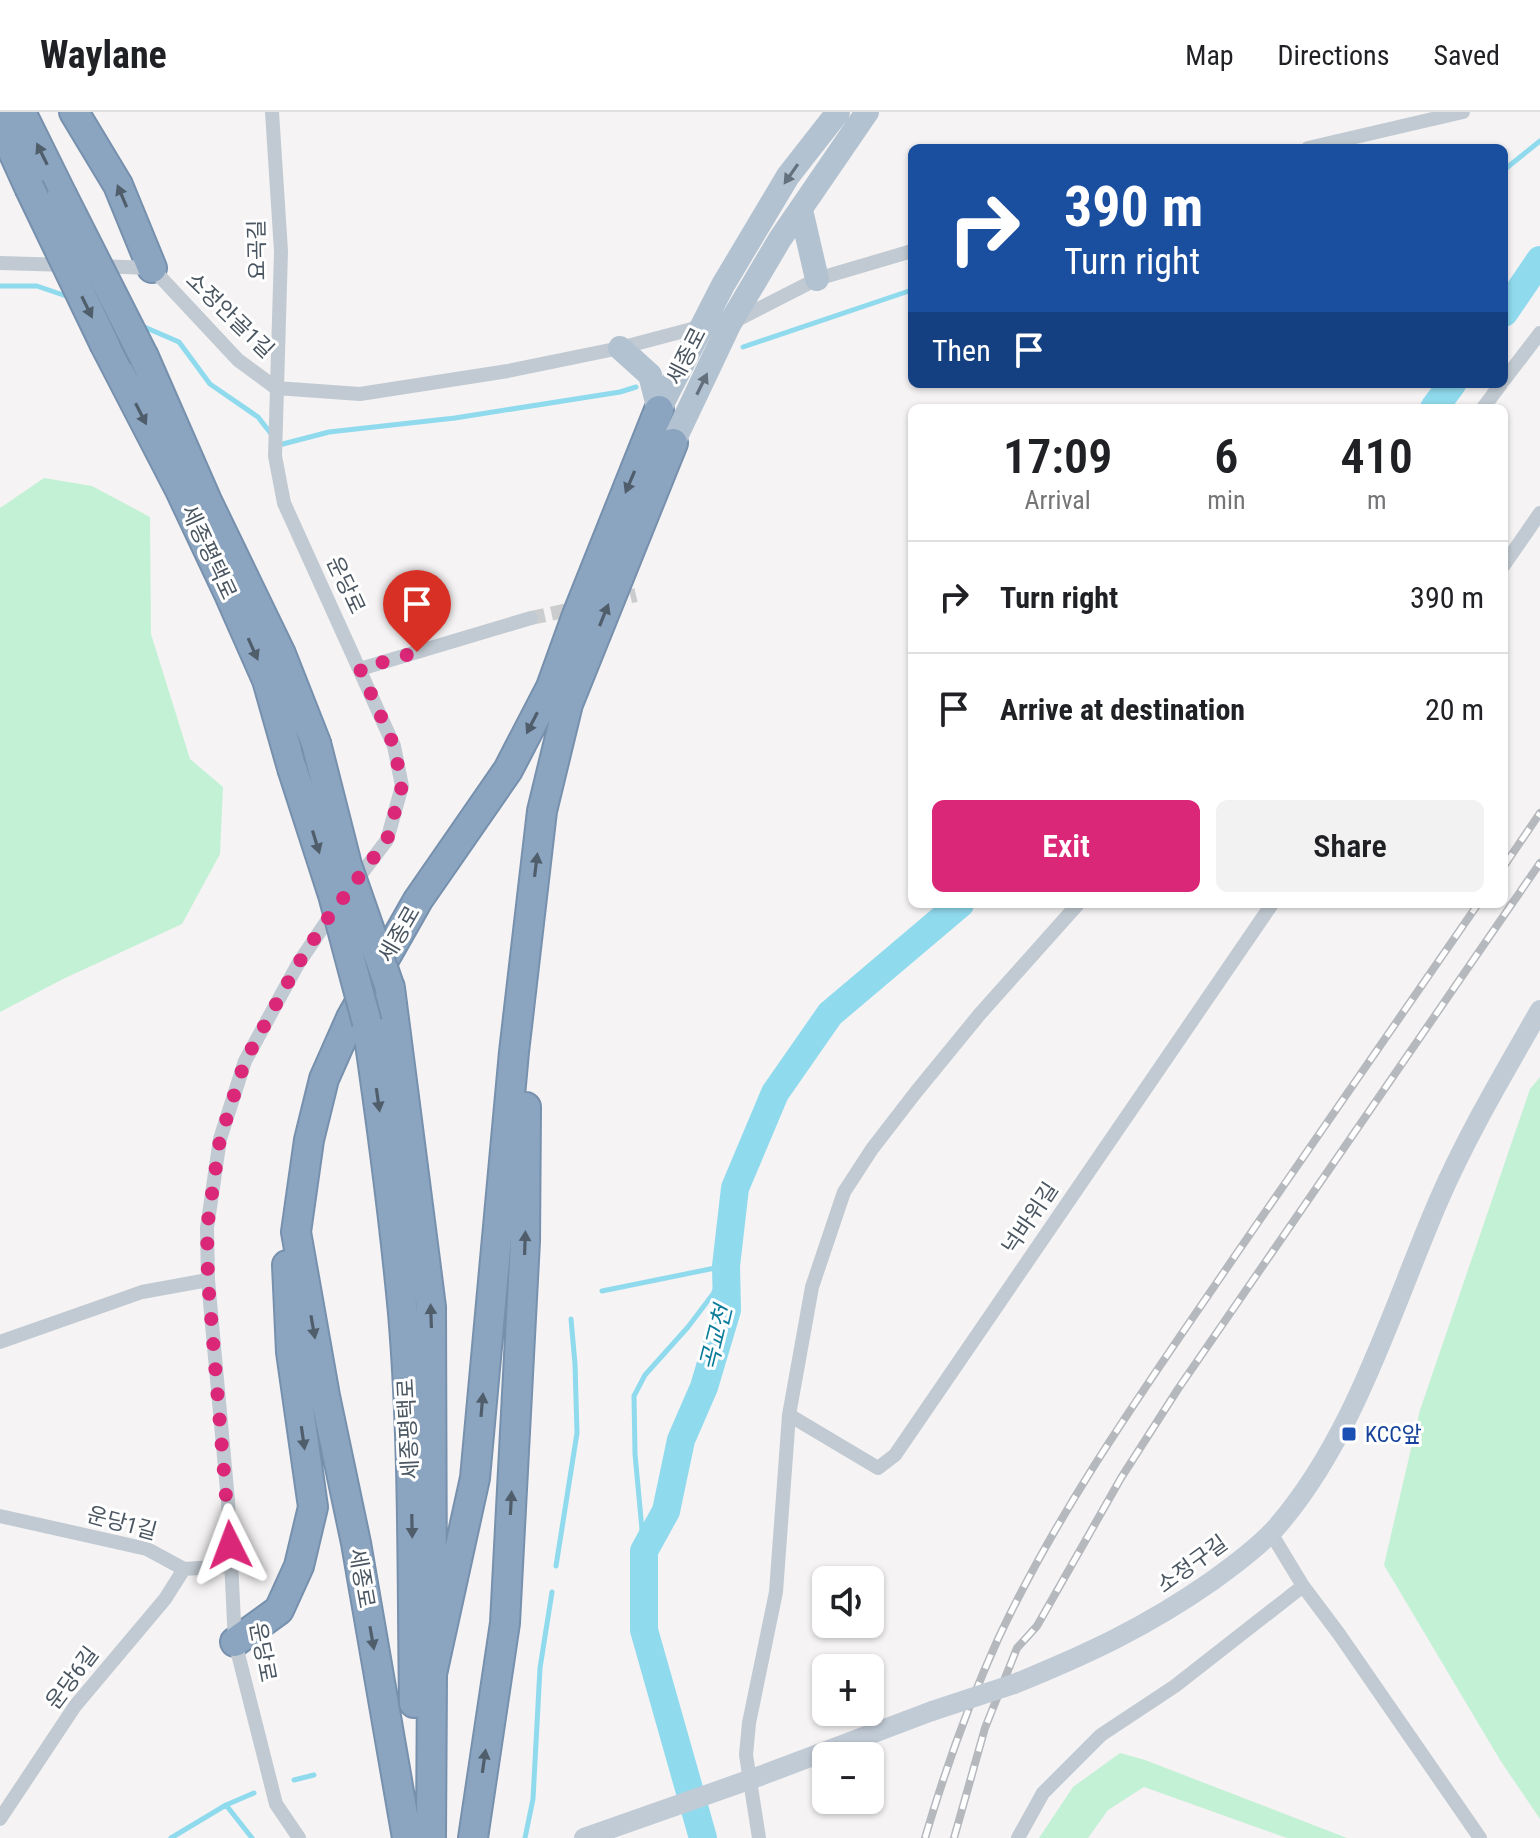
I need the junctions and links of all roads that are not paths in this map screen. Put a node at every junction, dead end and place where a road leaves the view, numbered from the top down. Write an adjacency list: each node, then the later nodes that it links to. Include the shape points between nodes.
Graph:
1 (21, 112): 40 (highway, 세종평택로, one-way to 1, bridge, via 431,1307 390,988 347,865 316,743 281,654 144,357)
2 (74, 112): 12 (highway, one-way to 2, via 118,185)
3 (272, 112): 19 (street, 요곡길, via 281,251)
4 (838, 112): 15 (main road, 세종로, one-way to 15, via 788,176)
5 (867, 112): 9 (main road, 세종로)
6 (1463, 112): 8 (street)
7 (0, 123): 43 (highway, 세종평택로, one-way to 43, bridge, via 267,680 367,1023 403,1315 411,1470 414,1750)
8 (1325, 144)
9 (801, 210): 13 (main road); 14 (main road, 세종로)
10 (908, 252): 13 (street)
11 (0, 263): 12 (street)
12 (152, 268): 19 (street, 소정안골1길, via 238,360)
13 (817, 279): 14 (street)
14 (729, 325): 15 (street, 소정안골1길); 21 (main road, 세종로, one-way to 14)
15 (701, 327): 17 (street, 소정안골1길); 20 (main road, 세종로)
16 (1540, 333): 18 (street)
17 (620, 348): 19 (street, 소정안골1길, via 360,394); 20 (main road, via 650,375)
18 (1508, 374)
19 (276, 388): 25 (street, 운당로, via 275,456 284,503)
20 (659, 410): 30 (highway, 세종로, one-way to 30, via 551,687 508,770 418,900 351,1018 324,1079)
21 (673, 443): 28 (highway, 세종로, one-way to 21, via 542,811 568,704)
22 (1540, 513): 23 (street)
23 (1508, 559)
24 (531, 618): 25 (street)
25 (360, 669): 31 (street, 운당로, via 394,746 402,786 387,840 318,932 245,1061 220,1139 207,1228)
26 (1074, 908): 33 (street, via 916,1092 844,1192 812,1287)
27 (1269, 908): 33 (street, 넉바위길, via 895,1455 878,1468)
28 (526, 942): 40 (highway, 세종로, one-way to 28, via 475,1478); 45 (highway, one-way to 28, via 505,1623 525,1241)
29 (1540, 1010): 35 (street, 소정구길, via 1468,1135 1350,1414)
30 (309, 1140): 39 (highway, one-way to 39, via 285,1228 291,1352 313,1507 299,1566 279,1610); 43 (highway, 세종로, one-way to 43, via 296,1232)
31 (208, 1280): 32 (street, via 142,1292); 36 (street, 운당로)
32 (0, 1342)
33 (789, 1415): 47 (street, via 776,1592 746,1755)
34 (0, 1516): 37 (street, 운당1길, via 147,1549)
35 (1271, 1533): 38 (street); 46 (street, 소정구길, bridge, via 1170,1611 1095,1651)
36 (231, 1566): 37 (street); 39 (street, 운당로)
37 (184, 1569): 41 (street, 운당6길, via 75,1706)
38 (1303, 1586): 48 (street, via 1175,1686 1101,1735 1043,1793); 49 (street)
39 (235, 1642): 42 (street, 운당로, via 276,1804)
40 (432, 1674): 44 (highway, 세종로)
41 (0, 1819)
42 (299, 1838)
43 (407, 1838)
44 (431, 1838)
45 (473, 1838)
46 (584, 1838)
47 (759, 1838)
48 (1018, 1838)
49 (1480, 1838)

